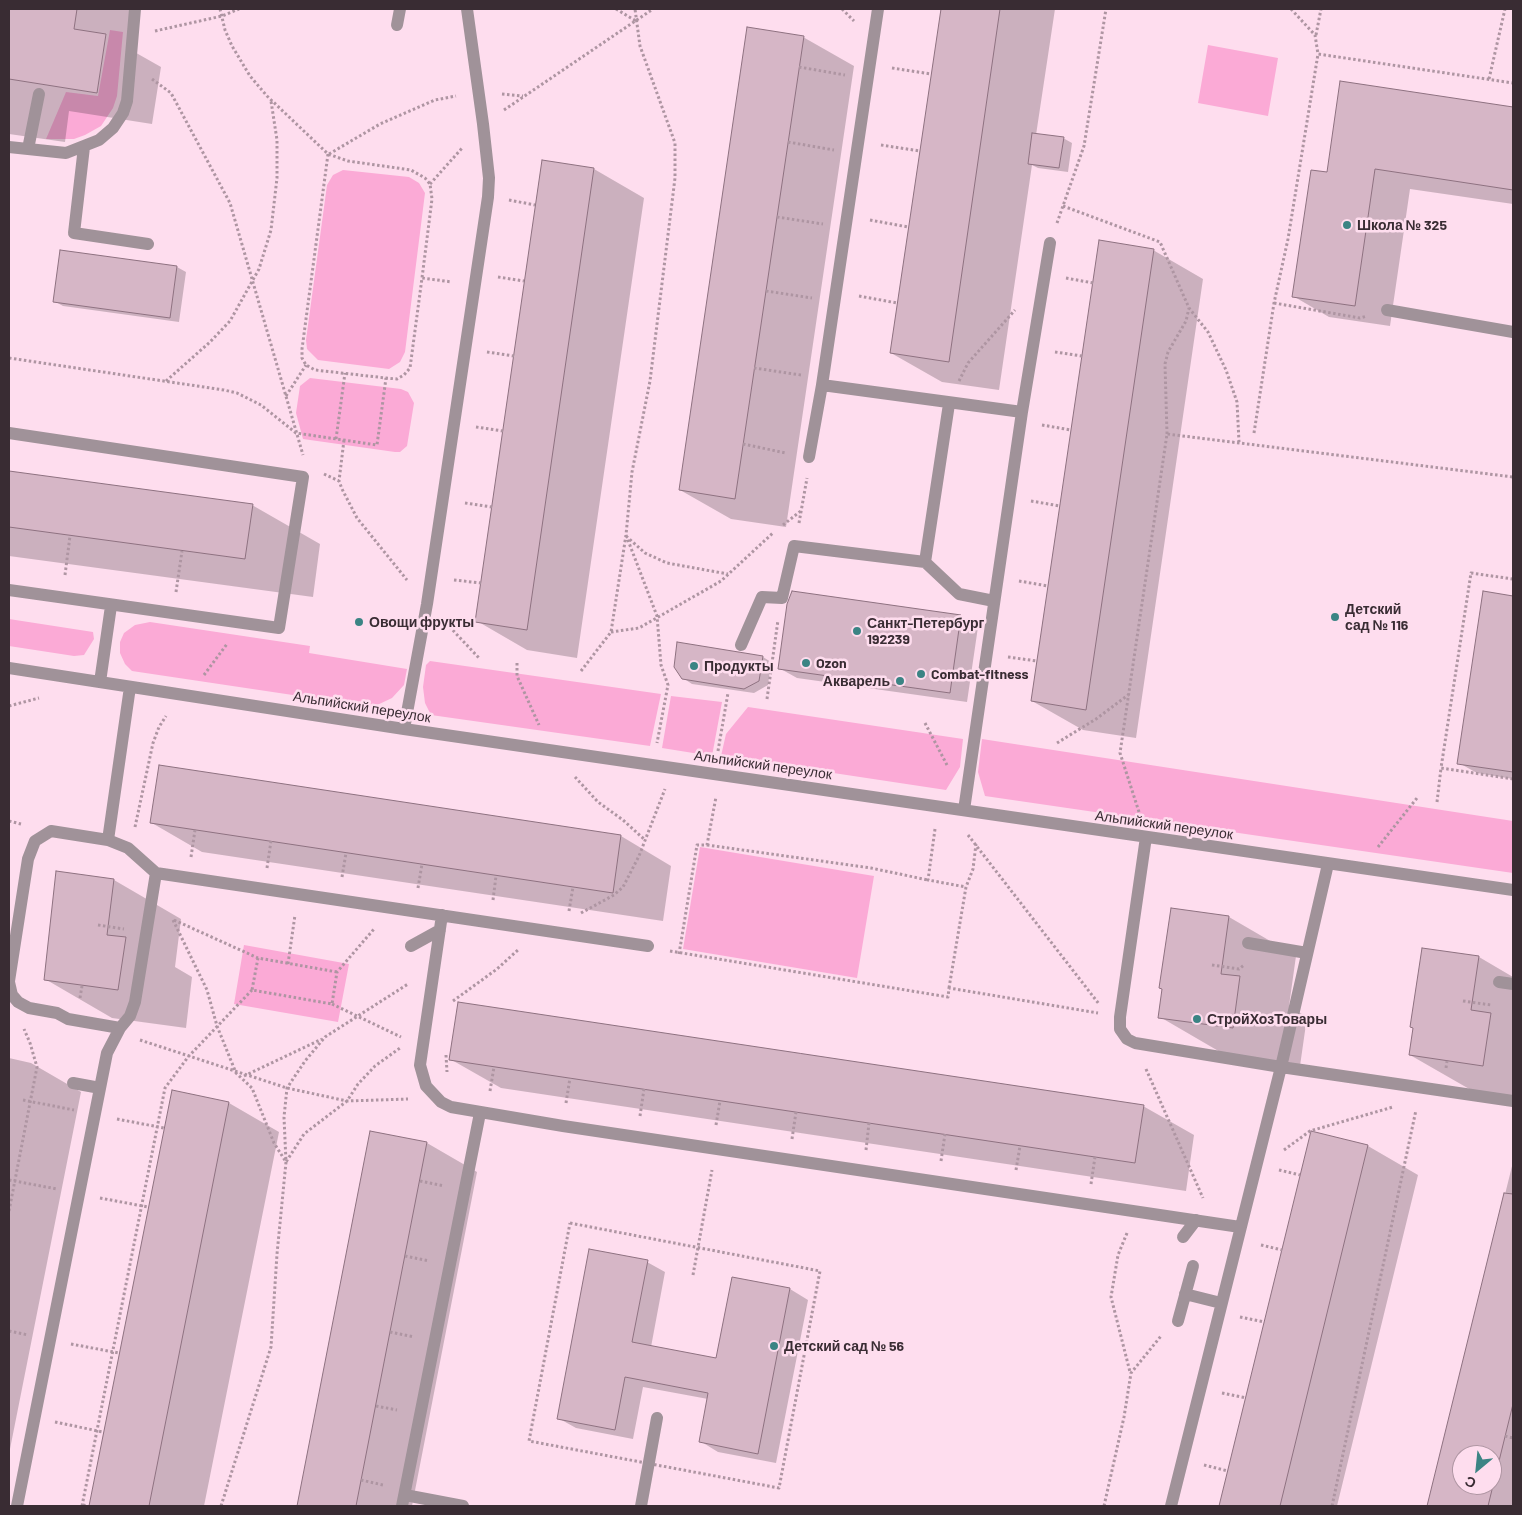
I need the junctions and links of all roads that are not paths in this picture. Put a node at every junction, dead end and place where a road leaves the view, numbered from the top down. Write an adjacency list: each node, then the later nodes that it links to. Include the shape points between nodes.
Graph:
1 (135, 9): 8 (street, via 123,114 99,140)
2 (400, 9): 5 (street)
3 (467, 9): 27 (street, via 483,124 488,197)
4 (878, 9): 14 (street)
5 (397, 25)
6 (39, 94): 9 (street)
7 (9, 147): 9 (street)
8 (84, 147): 9 (street, via 66,153); 11 (street, via 74,233)
9 (28, 149)
10 (1050, 243): 16 (street)
11 (148, 244)
12 (1387, 310): 13 (street)
13 (1513, 332)
14 (822, 382): 15 (street); 18 (street)
15 (948, 404): 16 (street); 19 (street)
16 (1021, 417): 21 (street)
17 (9, 433): 22 (street, via 303,477 278,628)
18 (809, 457)
19 (925, 562): 21 (street, via 959,594); 23 (street, via 794,546 782,598 762,597)
20 (9, 590): 22 (street)
21 (994, 601): 28 (street)
22 (111, 606): 25 (street)
23 (741, 645)
24 (9, 668): 25 (street, Альпийский переулок)
25 (100, 682): 26 (street, Альпийский переулок)
26 (130, 687): 27 (street, Альпийский переулок); 30 (street)
27 (404, 729): 28 (street, Альпийский переулок)
28 (964, 810): 29 (street, Альпийский переулок)
29 (1146, 837): 31 (street, Альпийский переулок); 44 (street, via 1120,1029 1127,1039 1135,1043)
30 (108, 840): 32 (street, via 133,853); 40 (street, via 51,831 35,841 28,859)
31 (1328, 864): 33 (street, Альпийский переулок); 39 (street)
32 (156, 873): 34 (street); 43 (street, via 136,1002)
33 (1513, 890)
34 (442, 916): 35 (street); 38 (street)
35 (440, 930): 37 (street); 48 (street, via 422,1048 421,1076 433,1095 451,1107)
36 (1248, 943): 39 (street)
37 (411, 946)
38 (648, 946)
39 (1307, 953): 44 (street)
40 (9, 982): 43 (street, via 12,995 29,1008 57,1013 68,1020)
41 (1499, 982): 42 (street)
42 (1513, 984)
43 (120, 1028): 46 (street, via 107,1053)
44 (1281, 1067): 47 (street, via 1419,1094); 50 (street)
45 (73, 1083): 46 (street)
46 (100, 1088): 58 (street)
47 (1513, 1101)
48 (480, 1113): 49 (street); 57 (street)
49 (1196, 1220): 50 (street); 51 (street)
50 (1240, 1227): 54 (street)
51 (1183, 1237)
52 (1192, 1266): 53 (street)
53 (1186, 1294): 54 (street); 55 (street)
54 (1220, 1303): 61 (street)
55 (1178, 1321)
56 (657, 1418): 60 (street)
57 (404, 1500): 59 (street)
58 (17, 1506)
59 (463, 1506)
60 (641, 1506)
61 (1171, 1506)

